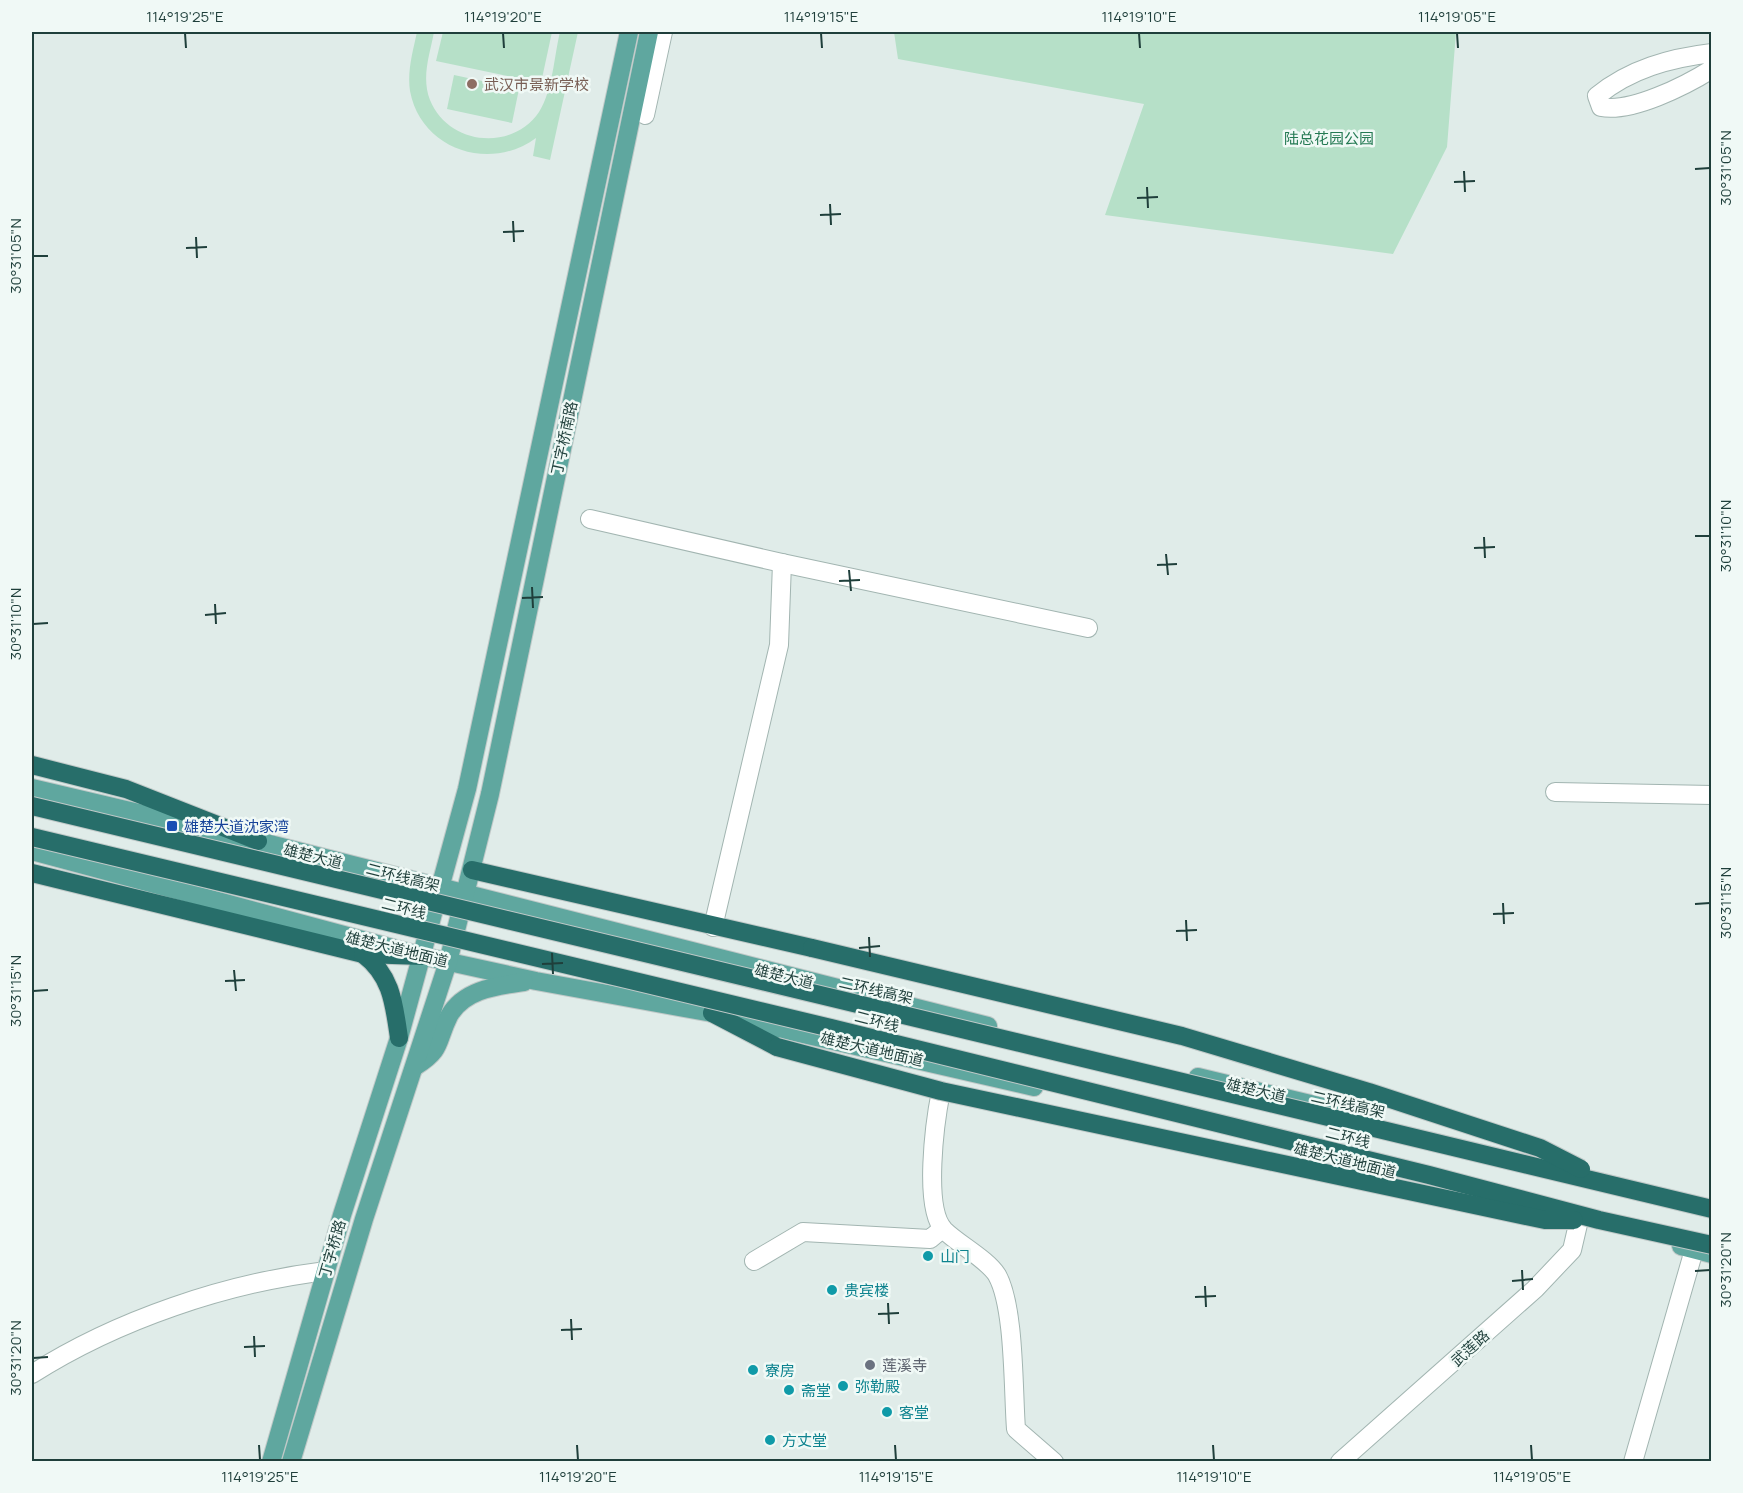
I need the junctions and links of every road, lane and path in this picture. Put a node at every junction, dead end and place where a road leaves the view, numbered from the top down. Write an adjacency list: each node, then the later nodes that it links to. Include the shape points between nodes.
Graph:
1 (629, 32): 20 (main road, 丁字桥南路, via 467,789)
2 (649, 32): 18 (main road, 丁字桥南路)
3 (663, 32): 6 (street)
4 (1712, 53): 5 (street, via 1651,66 1614,82 1597,96 1601,107 1614,109 1663,94)
5 (1712, 69)
6 (645, 115)
7 (590, 519): 8 (street)
8 (782, 563): 9 (street); 22 (street, via 779,645)
9 (1088, 628)
10 (32, 765): 16 (highway, via 144,795)
11 (32, 788): 16 (main road, 雄楚大道)
12 (1555, 792): 13 (street)
13 (1712, 795)
14 (32, 806): 31 (highway, 二环线高架, bridge)
15 (32, 837): 34 (highway, 二环线, bridge, via 842,1031)
16 (258, 842): 20 (main road, 雄楚大道)
17 (32, 851): 24 (main road, 雄楚大道地面道)
18 (472, 870): 21 (main road, 丁字桥南路); 22 (highway)
19 (34, 874): 23 (highway)
20 (441, 888): 21 (main road, 雄楚大道); 24 (main road, 丁字桥南路)
21 (466, 895): 25 (main road, 丁字桥南路); 32 (main road, 雄楚大道, via 1094,1053 1289,1097)
22 (713, 927): 31 (highway, bridge, via 1191,1039 1539,1148)
23 (363, 954): 24 (highway); 28 (highway, via 380,969 389,984)
24 (422, 956): 25 (main road, 雄楚大道地面道); 28 (main road, 丁字桥路)
25 (448, 962): 26 (main road, 雄楚大道地面道); 29 (main road, 丁字桥路)
26 (536, 981): 27 (main road, 雄楚大道地面道); 29 (main road, via 488,989 466,998 450,1015 433,1055)
27 (712, 1013): 30 (highway, bridge, via 777,1047); 33 (main road, 雄楚大道地面道, via 1310,1150)
28 (399, 1038): 38 (main road, 丁字桥路)
29 (416, 1066): 41 (main road, 丁字桥路, via 364,1219)
30 (941, 1091): 34 (highway, bridge, via 1545,1220); 35 (street, via 935,1122 933,1207)
31 (1607, 1182): 32 (highway, 二环线高架, bridge)
32 (1712, 1207)
33 (1580, 1220): 36 (main road, 雄楚大道地面道); 43 (street, 武莲路, via 1572,1250 1535,1289)
34 (1599, 1220): 36 (highway, 二环线, bridge)
35 (942, 1229): 37 (street, via 930,1239 803,1232); 42 (street, via 996,1274 1007,1307 1016,1430)
36 (1706, 1250): 44 (street)
37 (754, 1261)
38 (326, 1271): 39 (street, via 273,1277 150,1315 72,1348); 40 (main road, 丁字桥路)
39 (32, 1374)
40 (271, 1461)
41 (291, 1461)
42 (1054, 1461)
43 (1340, 1461)
44 (1633, 1461)

